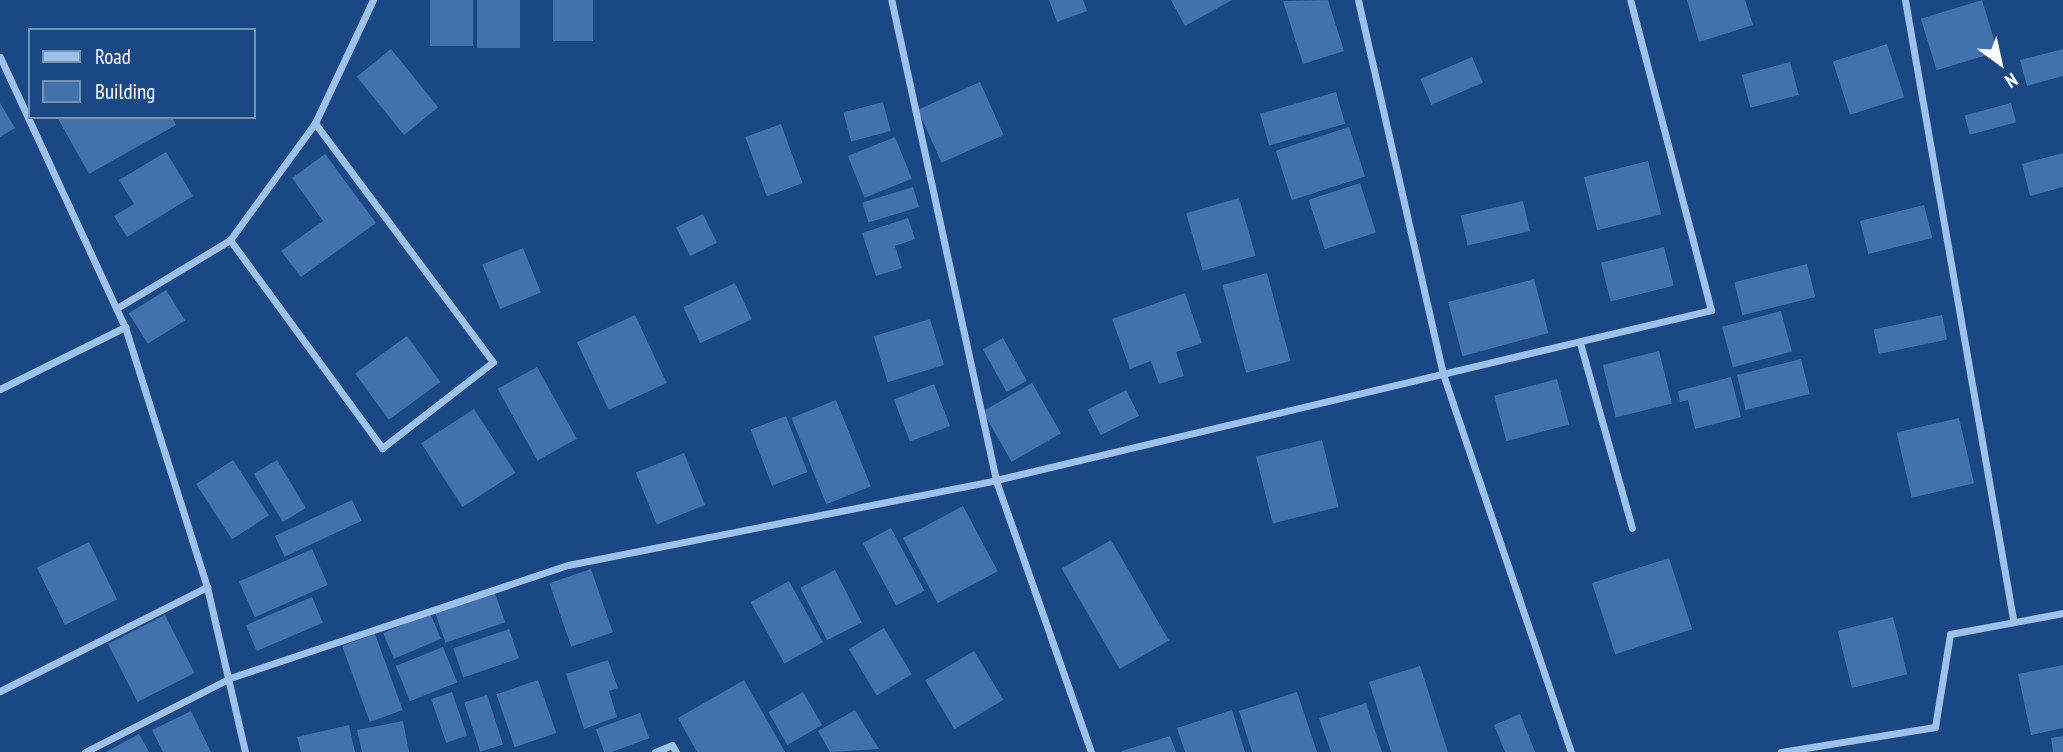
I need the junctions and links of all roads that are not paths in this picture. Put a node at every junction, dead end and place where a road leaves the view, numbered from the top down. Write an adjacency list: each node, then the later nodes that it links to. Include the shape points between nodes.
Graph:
1 (373, 0): 9 (street)
2 (891, 0): 16 (street)
3 (1358, 0): 14 (street)
4 (1630, 0): 13 (street, via 1711,310)
5 (1905, 0): 20 (street)
6 (0, 57): 7 (street)
7 (28, 117)
8 (29, 119): 11 (street)
9 (315, 123): 10 (street); 10 (street, via 493,362 382,448)
10 (230, 240): 11 (street)
11 (117, 308): 12 (street)
12 (125, 327): 15 (street); 18 (street)
13 (1580, 343): 14 (street); 17 (street)
14 (1443, 374): 16 (street); 28 (street)
15 (0, 389)
16 (996, 480): 21 (street, via 568,565); 27 (street)
17 (1632, 528)
18 (207, 587): 21 (street); 22 (street)
19 (2063, 613): 20 (street)
20 (2013, 619): 29 (street, via 1950,634 1935,727)
21 (230, 678): 23 (street); 24 (street)
22 (0, 691)
23 (85, 752)
24 (245, 752)
25 (655, 752): 26 (street, via 672,745)
26 (676, 752)
27 (1091, 752)
28 (1571, 752)
29 (1782, 752)

